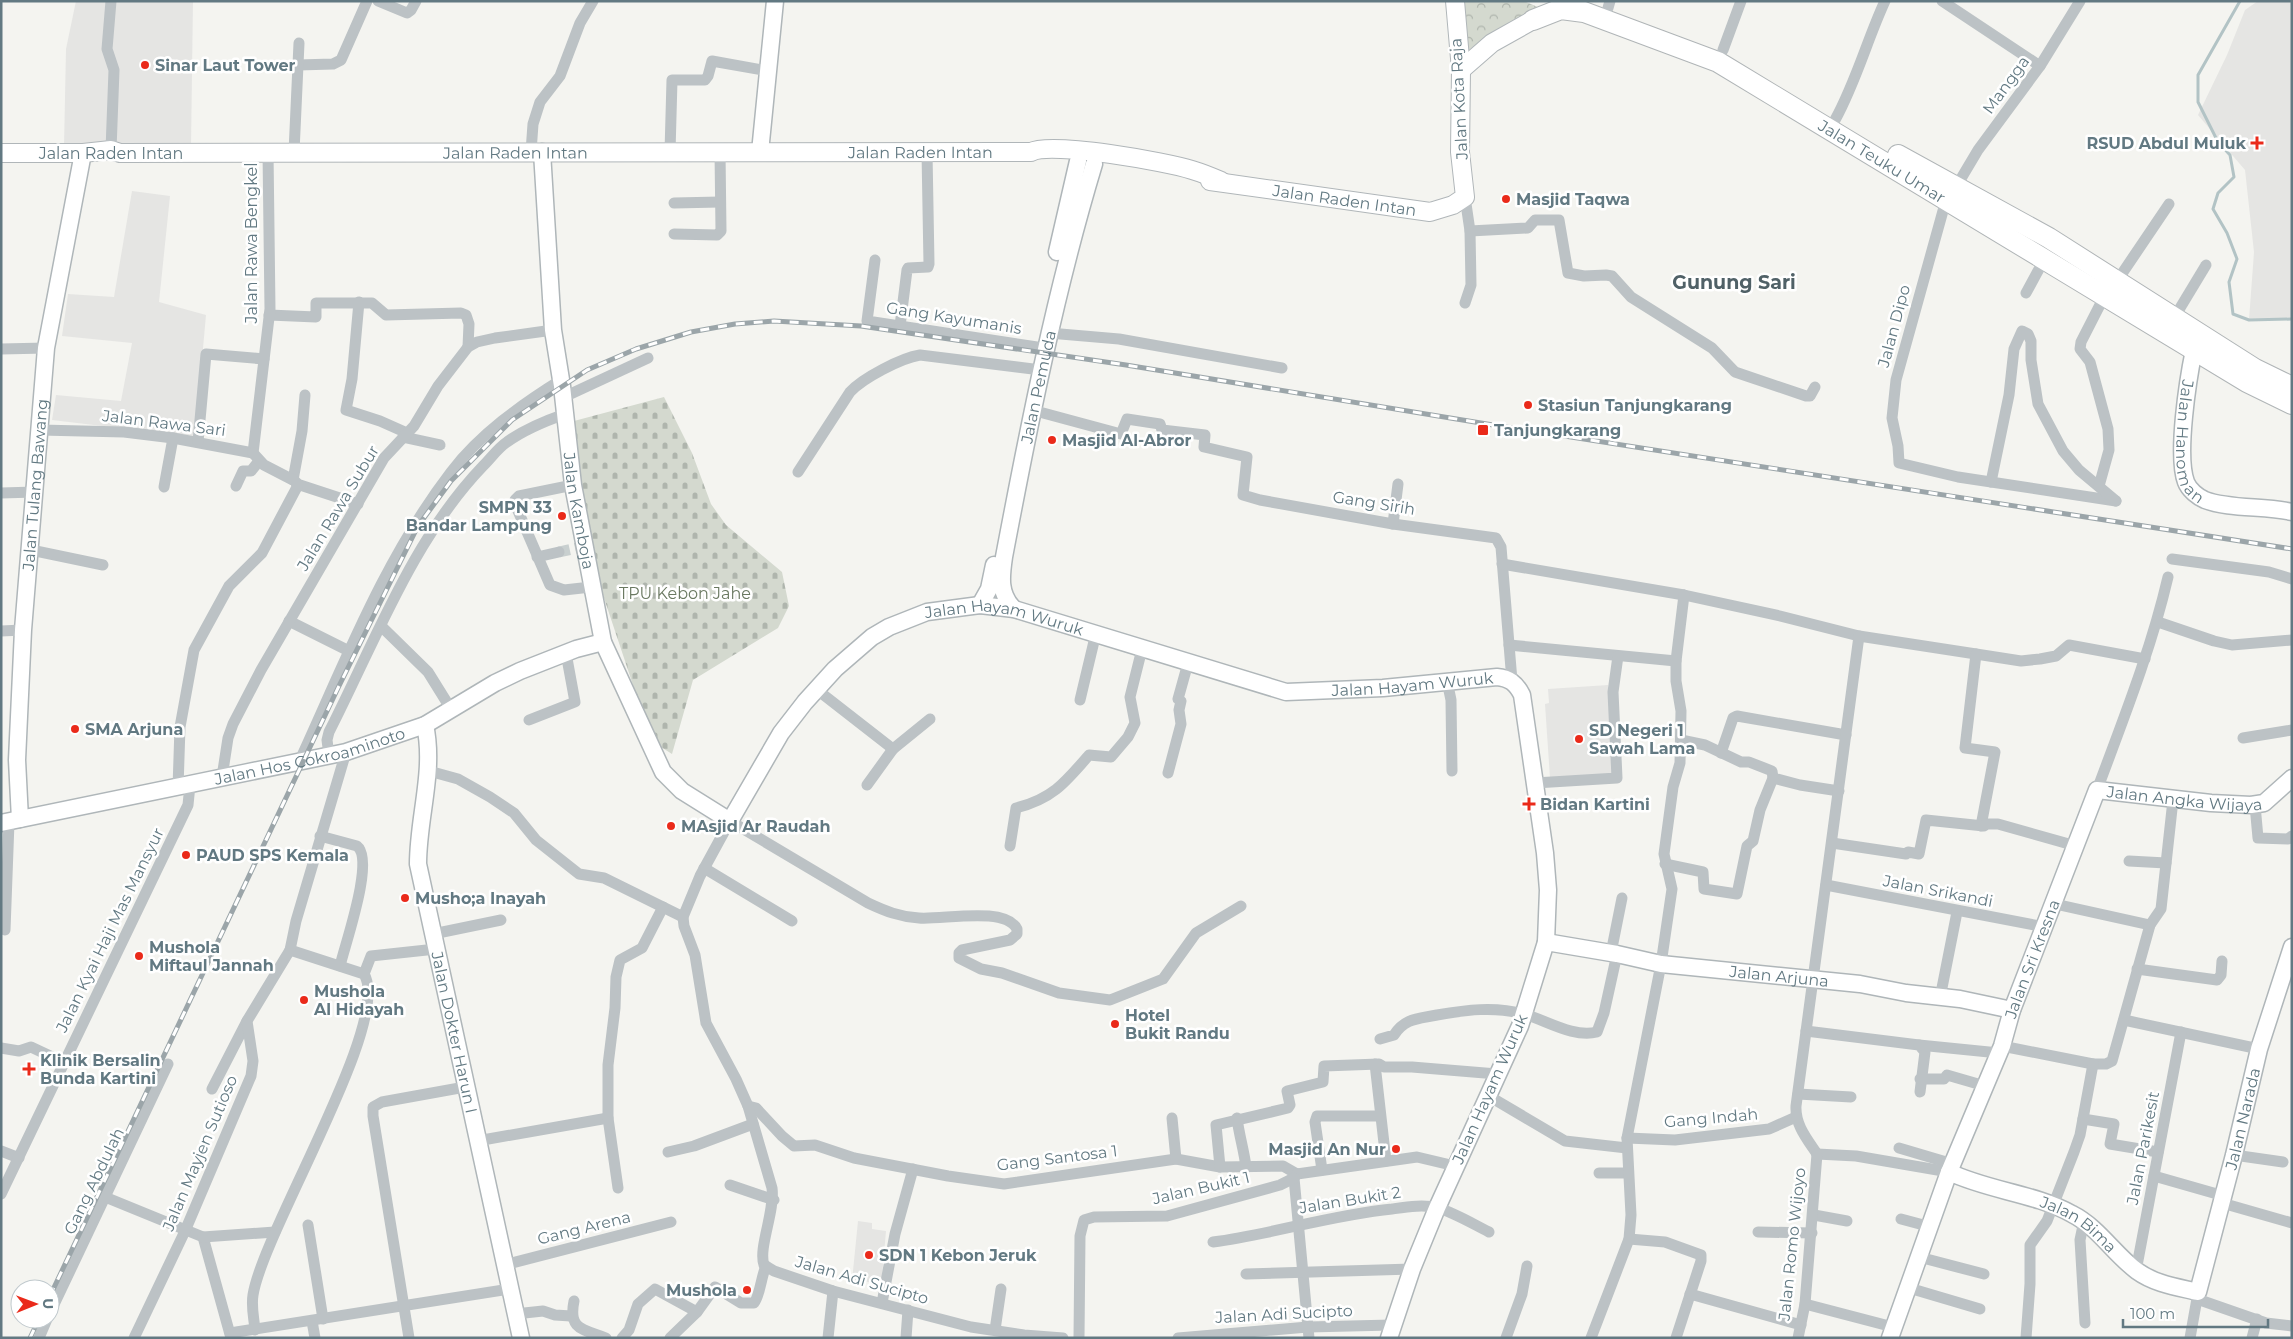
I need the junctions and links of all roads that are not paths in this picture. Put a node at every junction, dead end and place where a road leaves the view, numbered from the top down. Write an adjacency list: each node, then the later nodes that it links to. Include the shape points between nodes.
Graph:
1 (111, 1): 23 (street, via 107,49 114,70)
2 (367, 1): 18 (street, via 340,60 333,64)
3 (378, 1): 4 (street, via 407,12)
4 (416, 1)
5 (593, 1): 26 (street, via 580,23 560,76 540,102 532,124)
6 (775, 1): 21 (street)
7 (786, 1): 29 (street)
8 (1454, 1): 20 (main road, Jalan Kota Raja)
9 (1584, 1): 14 (highway, Jalan Teuku Umar)
10 (1741, 1): 17 (street)
11 (1885, 1): 22 (street, via 1846,101)
12 (1943, 1): 19 (street)
13 (2080, 1): 19 (street, Mangga)
14 (1609, 5): 17 (highway, Jalan Teuku Umar)
15 (1533, 20): 20 (main road, Jalan Teuku Umar, via 1492,43); 36 (highway, Jalan Teuku Umar, via 1561,9 1584,12 1701,54)
16 (300, 43): 18 (street)
17 (1723, 50): 22 (highway, Jalan Teuku Umar, via 1771,83)
18 (298, 65): 25 (street)
19 (2040, 66): 36 (street, Mangga, via 1978,150)
20 (1461, 70): 37 (main road, Jalan Kota Raja, via 1460,152)
21 (768, 71): 27 (street, via 712,61 705,80 672,80); 29 (street)
22 (1835, 120): 36 (highway, Jalan Teuku Umar)
23 (111, 150): 24 (main road, Jalan Raden Intan, via 120,153); 33 (main road, Jalan Raden Intan)
24 (268, 152): 25 (main road, Jalan Raden Intan); 50 (street, Jalan Rawa Bengkel)
25 (294, 152): 26 (main road, Jalan Raden Intan)
26 (536, 152): 27 (main road, Jalan Raden Intan); 54 (street, Jalan Kamboja)
27 (670, 152): 28 (main road, Jalan Raden Intan)
28 (720, 152): 29 (main road, Jalan Raden Intan); 38 (street)
29 (766, 152): 30 (main road, Jalan Raden Intan)
30 (927, 152): 31 (main road, Jalan Raden Intan); 53 (street, via 929,264 924,269 907,270)
31 (1031, 152): 34 (main road, Jalan Raden Intan, via 1038,157); 35 (main road, Jalan Raden Intan, via 1038,148 1067,148 1101,153 1191,170)
32 (1, 153): 33 (main road, Jalan Raden Intan)
33 (83, 153): 57 (street, Jalan Tulang Bawang)
34 (1086, 162): 35 (main road, Jalan Raden Intan, via 1191,180); 52 (street, Jalan Pemuda)
35 (1221, 181): 37 (main road, Jalan Raden Intan, via 1430,212)
36 (1951, 193): 43 (highway, Jalan Teuku Umar); 46 (highway, Jalan Teuku Umar, via 2049,238); 80 (street, Jalan Dipo, via 1896,380 1892,418 1899,463)
37 (1466, 197): 41 (street)
38 (720, 202): 39 (street); 42 (street, via 721,231 717,234)
39 (674, 203)
40 (2169, 204): 46 (street)
41 (1470, 231): 49 (street, via 1471,285); 65 (street, via 1528,228 1535,220 1559,220 1568,273 1612,276 1631,297 1712,348 1735,372 1806,396 1810,396)
42 (674, 234)
43 (2045, 258): 46 (highway, Jalan Teuku Umar); 47 (street)
44 (875, 260): 53 (street, Gang Kayumanis, via 867,321)
45 (2206, 265): 51 (street)
46 (2111, 288): 51 (highway, Jalan Teuku Umar); 59 (highway, Jalan Teuku Umar); 84 (street, via 2080,349 2090,362 2108,429 2110,450)
47 (2026, 293)
48 (359, 302): 50 (street, via 316,303 316,317); 55 (street, via 372,303 386,315 464,313 469,324); 73 (street, via 346,410 380,420)
49 (1465, 303)
50 (269, 315): 61 (street, Jalan Rawa Bengkel)
51 (2174, 318): 66 (highway, Jalan Teuku Umar, via 2255,369)
52 (1048, 322): 56 (street, Jalan Pemuda); 62 (street, via 1119,339); 63 (street, Jalan Pemuda)
53 (900, 326): 56 (street, Gang Kayumanis)
54 (553, 330): 55 (street, via 494,338); 64 (street, Jalan Kamboja)
55 (468, 347): 73 (street, Jalan Rawa Subur)
56 (1037, 347): 63 (street, Jalan Pemuda)
57 (46, 348): 58 (street); 72 (street, Jalan Tulang Bawang)
58 (1, 349)
59 (2194, 350): 69 (highway, Jalan Teuku Umar); 89 (street, Jalan Hanoman, via 2184,424 2186,483 2206,500)
60 (648, 358): 68 (street)
61 (264, 359): 75 (street, via 206,354); 77 (street, Jalan Rawa Bengkel)
62 (1282, 368)
63 (1033, 370): 70 (street, Jalan Pemuda); 78 (street, via 920,355 910,357 860,382 850,392); 101 (street, Jalan Pemuda, via 1016,443 992,578 986,598)
64 (561, 380): 68 (street, Jalan Kamboja); 137 (street, via 492,430 452,471 402,543)
65 (1815, 387)
66 (2292, 387)
67 (305, 394): 79 (street)
68 (564, 397): 71 (street, Jalan Kamboja)
69 (2292, 404)
70 (1032, 410): 90 (street, Gang Sirih, via 1121,434 1127,419 1160,424 1162,430 1205,435 1204,447 1247,457 1243,495); 102 (street, Jalan Pemuda, via 1001,576 1004,595)
71 (565, 414): 82 (street, Jalan Kamboja); 105 (street, via 534,425 506,442 469,481 439,521)
72 (40, 430): 74 (street, Jalan Rawa Sari, via 124,432); 86 (street, Jalan Tulang Bawang)
73 (405, 435): 76 (street); 88 (street, Jalan Rawa Subur, via 384,458)
74 (173, 438): 75 (street, Jalan Rawa Sari); 85 (street)
75 (198, 442): 77 (street, Jalan Rawa Sari)
76 (440, 446)
77 (256, 457): 79 (street, Jalan Rawa Sari, via 264,466); 83 (street, via 251,471 243,470)
78 (798, 472)
79 (295, 482): 88 (street, Jalan Rawa Sari); 146 (street, via 262,553 229,586 194,650 180,727)
80 (1992, 482): 84 (street, via 2116,501); 84 (street, via 2009,395 2014,349 2022,331 2031,341 2030,360 2038,404 2051,431 2079,470)
81 (1398, 484): 90 (street)
82 (573, 485): 93 (street, via 516,497 515,504); 99 (street, Jalan Kamboja, via 581,547)
83 (236, 486)
84 (2099, 486)
85 (164, 487)
86 (35, 492): 87 (street); 91 (street, Jalan Tulang Bawang)
87 (1, 493)
88 (358, 504): 103 (street, Jalan Rawa Subur)
89 (2292, 512)
90 (1393, 524): 95 (street, Gang Sirih, via 1491,537 1499,542)
91 (31, 550): 96 (street); 106 (street, Jalan Tulang Bawang)
92 (559, 552): 93 (street)
93 (538, 557): 99 (street, via 550,585 564,590)
94 (2172, 559): 98 (street, via 2269,572)
95 (1502, 564): 100 (street); 112 (street)
96 (103, 565)
97 (2168, 577): 104 (street, Jalan Sri Kresna)
98 (2292, 579)
99 (592, 587): 111 (street, Jalan Kamboja)
100 (1684, 596): 109 (street); 119 (street)
101 (980, 605): 102 (street, Jalan Hayam Wuruk); 123 (street, Jalan Hayam Wuruk, via 927,612 889,627 856,649)
102 (1014, 609): 108 (street, Jalan Hayam Wuruk)
103 (289, 621): 113 (street); 141 (street, Jalan Rawa Subur, via 233,724)
104 (2158, 622): 110 (street, via 2232,644); 118 (street, Jalan Sri Kresna)
105 (380, 626): 125 (street, via 428,672); 136 (street, via 329,732)
106 (23, 630): 107 (street); 152 (street, Jalan Tulang Bawang, via 18,760)
107 (1, 631)
108 (1096, 633): 114 (street, Jalan Hayam Wuruk); 124 (street)
109 (1859, 636): 116 (street); 130 (street)
110 (2292, 640)
111 (603, 642): 115 (street, Jalan Hos Cokroaminoto); 151 (street, Jalan Kamboja, via 666,776)
112 (1509, 645): 117 (street); 122 (street)
113 (345, 648)
114 (1142, 649): 120 (street, Jalan Hayam Wuruk); 157 (street, via 1131,686 1135,723 1128,737 1111,757 1090,755 1060,788 1038,802 1016,808)
115 (566, 653): 125 (street, Jalan Hos Cokroaminoto, via 503,679); 127 (street, via 575,702)
116 (1976, 654): 118 (street, via 2021,661 2040,660 2056,656 2069,645); 153 (street, via 1965,748 1995,752)
117 (1618, 656): 119 (street); 144 (street, via 1613,692 1617,778)
118 (2145, 659): 147 (street, Jalan Sri Kresna)
119 (1676, 661): 132 (street)
120 (1188, 663): 121 (street, Jalan Hayam Wuruk, via 1293,693); 140 (street, via 1178,699 1181,701 1181,724)
121 (1447, 681): 122 (street, Jalan Hayam Wuruk, via 1497,677); 139 (street, via 1451,700)
122 (1512, 681): 144 (street, Jalan Hayam Wuruk, via 1522,694)
123 (816, 689): 133 (street); 151 (street, Jalan Hayam Wuruk, via 780,733)
124 (1080, 700)
125 (451, 709): 128 (street, Jalan Hos Cokroaminoto)
126 (930, 719): 133 (street)
127 (529, 720)
128 (425, 725): 134 (street, Jalan Hos Cokroaminoto); 138 (street, Jalan Dokter Harun I)
129 (2292, 730): 131 (street)
130 (1846, 735): 135 (street, via 1737,716 1733,718); 148 (street)
131 (2243, 738)
132 (1681, 740): 135 (street, via 1705,745); 161 (street, via 1680,763 1666,823)
133 (893, 749): 145 (street)
134 (346, 752): 136 (street, Jalan Hos Cokroaminoto); 154 (street)
135 (1721, 753): 142 (street, via 1772,771)
136 (329, 755): 137 (street, Jalan Hos Cokroaminoto)
137 (300, 760): 141 (street, Jalan Hos Cokroaminoto)
138 (429, 771): 167 (street, via 475,787 514,813 536,840 579,874 604,878); 175 (street, Jalan Dokter Harun I, via 418,854)
139 (1452, 771)
140 (1168, 772)
141 (222, 777): 146 (street, Jalan Hos Cokroaminoto)
142 (1773, 778): 148 (street); 161 (street, via 1760,810 1753,841 1747,846 1737,894 1704,889 1703,872)
143 (2292, 778): 150 (street, Jalan Angka Wijaya, via 2264,803)
144 (1535, 783): 176 (street, Jalan Hayam Wuruk, via 1548,890)
145 (867, 785)
146 (184, 787): 152 (street, Jalan Hos Cokroaminoto); 198 (street, Jalan Kyai Haji Mas Mansyur, via 188,805)
147 (2097, 790): 149 (street, Jalan Angka Wijaya); 158 (street, Jalan Sri Kresna)
148 (1838, 791): 156 (street)
149 (2173, 800): 150 (street, Jalan Angka Wijaya); 160 (street)
150 (2255, 804): 155 (street, via 2258,838 2288,839)
151 (730, 821): 162 (street); 166 (street, via 888,912 919,918 992,915 1010,920 1017,929 1017,934 1010,940 962,950 959,958 981,969 1077,997 1110,1000 1163,978 1196,933)
152 (10, 822): 174 (street)
153 (1981, 826): 156 (street, via 1926,820 1919,854); 158 (street, via 1998,824)
154 (320, 836): 178 (street); 182 (street, via 358,846 364,859 363,881)
155 (2292, 836)
156 (1832, 843): 163 (street)
157 (1010, 846)
158 (2076, 846): 165 (street, Jalan Sri Kresna)
159 (2130, 862): 160 (street)
160 (2166, 863): 172 (street, via 2161,909)
161 (1665, 864): 181 (street, via 1672,880 1672,890)
162 (704, 868): 169 (street); 171 (street)
163 (1826, 885): 168 (street, Jalan Srikandi); 185 (street)
164 (1622, 898): 179 (street)
165 (2055, 904): 172 (street); 173 (street, Jalan Sri Kresna)
166 (1241, 906)
167 (663, 907): 169 (street); 214 (street, via 642,948 620,960 609,1040)
168 (1957, 912): 173 (street, Jalan Srikandi); 186 (street)
169 (683, 917): 211 (street, via 695,955 706,1022)
170 (501, 920): 175 (street)
171 (792, 921)
172 (2150, 925): 183 (street)
173 (2045, 927): 187 (street, Jalan Sri Kresna)
174 (6, 930)
175 (434, 942): 184 (street, via 371,956); 205 (street, Jalan Dokter Harun I)
176 (1546, 942): 179 (street, Jalan Arjuna); 188 (street, Jalan Hayam Wuruk)
177 (2292, 947): 196 (street, Jalan Narada)
178 (290, 950): 182 (street); 189 (street)
179 (1614, 953): 181 (street, Jalan Arjuna); 188 (street, via 1604,1013 1597,1032 1582,1033)
180 (2222, 961): 183 (street, via 2221,975 2217,980)
181 (1661, 964): 185 (street, Jalan Arjuna); 220 (street)
182 (340, 966): 184 (street)
183 (2137, 969): 190 (street)
184 (364, 974): 259 (street, via 368,986 367,1001 355,1056)
185 (1813, 980): 186 (street, Jalan Arjuna, via 1860,984); 191 (street)
186 (1940, 998): 187 (street, Jalan Arjuna)
187 (2012, 1010): 197 (street, Jalan Sri Kresna)
188 (1524, 1014): 193 (street, via 1488,1009 1414,1019 1401,1025 1394,1035); 202 (street, Jalan Hayam Wuruk)
189 (247, 1020): 206 (street); 258 (street, Jalan Mayjen Sutioso, via 253,1061 250,1076)
190 (2124, 1020): 192 (street); 201 (street, via 2112,1061)
191 (1806, 1031): 194 (street); 208 (street)
192 (2181, 1032): 196 (street); 224 (street, Jalan Parikesit)
193 (1380, 1038)
194 (1920, 1045): 197 (street); 203 (street, via 1925,1052)
195 (1, 1048): 198 (street, via 19,1051 31,1047)
196 (2259, 1049): 226 (street, Jalan Narada)
197 (2000, 1050): 201 (street); 204 (street, Jalan Sri Kresna)
198 (65, 1063): 227 (street, Jalan Kyai Haji Mas Mansyur)
199 (168, 1064): 244 (street, Gang Abdulah)
200 (1375, 1064): 202 (street); 212 (street); 216 (street, via 1324,1066 1323,1082 1286,1091 1288,1108)
201 (2093, 1064): 217 (street)
202 (1497, 1074): 209 (street, Jalan Hayam Wuruk)
203 (1920, 1079): 204 (street, via 1944,1079 1947,1075); 207 (street)
204 (1985, 1086): 234 (street, Jalan Sri Kresna)
205 (465, 1087): 219 (street, Jalan Dokter Harun I); 285 (street, via 375,1105 372,1116)
206 (212, 1089)
207 (1920, 1092)
208 (1798, 1094): 210 (street); 213 (street)
209 (1487, 1095): 220 (street, Gang Indah, via 1565,1141); 231 (street, Jalan Hayam Wuruk)
210 (1851, 1097)
211 (748, 1106): 218 (street); 235 (street, Gang Santosa 1, via 756,1108 794,1146 815,1145 854,1158)
212 (1379, 1116): 229 (street); 236 (street, via 1317,1116 1315,1122)
213 (1796, 1117): 220 (street, Gang Indah, via 1769,1129); 225 (street)
214 (608, 1118): 219 (street); 242 (street)
215 (1172, 1118): 228 (street)
216 (1237, 1118): 232 (street, via 1216,1125); 233 (street)
217 (2083, 1119): 224 (street, via 2114,1124 2110,1144); 247 (street)
218 (753, 1124): 223 (street); 245 (street)
219 (477, 1141): 267 (street, Jalan Dokter Harun I)
220 (1627, 1143): 238 (street)
221 (1899, 1148): 234 (street)
222 (1, 1152): 227 (street)
223 (668, 1152)
224 (2158, 1152): 240 (street, Jalan Parikesit)
225 (1817, 1154): 234 (street); 249 (street, Jalan Romo Wijoyo)
226 (2234, 1155): 230 (street); 246 (street, Jalan Narada)
227 (19, 1158): 243 (street, Jalan Kyai Haji Mas Mansyur)
228 (1176, 1159): 232 (street, Gang Santosa 1); 235 (street, Gang Santosa 1, via 1004,1184)
229 (1386, 1161): 231 (street, Jalan Bukit 1, via 1417,1157); 236 (street, Jalan Bukit 1)
230 (2283, 1162)
231 (1455, 1166): 248 (street, Jalan Hayam Wuruk)
232 (1220, 1167): 233 (street, Gang Santosa 1)
233 (1246, 1167): 239 (street, Gang Santosa 1, via 1282,1166)
234 (1951, 1168): 247 (street, Jalan Bima, via 1985,1187); 257 (street, Jalan Sri Kresna)
235 (913, 1169): 283 (street, via 895,1234)
236 (1322, 1170): 239 (street, Jalan Bukit 1)
237 (1599, 1173): 238 (street)
238 (1628, 1173): 264 (street)
239 (1296, 1176): 255 (street); 312 (street, Jalan Bukit 1, via 1280,1185 1167,1216 1094,1217 1084,1220 1080,1236)
240 (2154, 1176): 246 (street); 272 (street, Jalan Parikesit)
241 (730, 1186): 245 (street)
242 (618, 1188)
243 (1, 1194)
244 (105, 1196): 258 (street); 279 (street, Gang Abdulah)
245 (774, 1200): 268 (street, via 763,1250)
246 (2223, 1200): 254 (street); 281 (street, Jalan Narada)
247 (2052, 1206): 252 (street, Jalan Bima); 318 (street, via 2047,1221 2030,1245)
248 (1437, 1208): 255 (street, Jalan Bukit 2, via 1414,1206); 260 (street, Jalan Bukit 2); 270 (street, Jalan Hayam Wuruk)
249 (1814, 1215): 251 (street); 262 (street, Jalan Romo Wijoyo)
250 (1901, 1219): 257 (street)
251 (1848, 1220)
252 (2084, 1221): 272 (street, Jalan Bima); 293 (street, via 2080,1240)
253 (671, 1222): 267 (street, Gang Arena)
254 (2292, 1223)
255 (1299, 1224): 265 (street, Jalan Bukit 2); 271 (street)
256 (308, 1225): 292 (street)
257 (1931, 1227): 266 (street, Jalan Sri Kresna)
258 (185, 1231): 263 (street); 302 (street, Jalan Mayjen Sutioso)
259 (276, 1232): 263 (street); 296 (street, via 253,1295)
260 (1489, 1232)
261 (1758, 1232): 262 (street)
262 (1812, 1233): 284 (street, Jalan Romo Wijoyo)
263 (203, 1237): 301 (street)
264 (1629, 1239): 280 (street, via 1665,1242 1699,1254 1702,1261); 315 (street)
265 (1213, 1242)
266 (1919, 1257): 274 (street); 275 (street, Jalan Sri Kresna)
267 (504, 1265): 276 (street, Jalan Dokter Harun I)
268 (766, 1266): 278 (street, Jalan Adi Sucipto); 288 (street, via 754,1303 741,1303 715,1287)
269 (1527, 1266): 314 (street, via 1522,1294)
270 (1412, 1269): 271 (street); 298 (street, Jalan Hayam Wuruk)
271 (1303, 1271): 273 (street); 300 (street)
272 (2136, 1271): 281 (street, Jalan Bima)
273 (1246, 1274)
274 (1984, 1274)
275 (1909, 1288): 286 (street); 299 (street, Jalan Sri Kresna)
276 (510, 1289): 285 (street); 289 (street, Jalan Dokter Harun I)
277 (1001, 1289): 297 (street)
278 (833, 1291): 283 (street, Jalan Adi Sucipto); 309 (street)
279 (60, 1293)
280 (1690, 1294): 294 (street); 316 (street)
281 (2198, 1295): 291 (street); 319 (street)
282 (574, 1301): 290 (street)
283 (882, 1303): 287 (street, Jalan Adi Sucipto)
284 (1806, 1304): 294 (street, Jalan Romo Wijoyo); 299 (street)
285 (403, 1306): 292 (street); 304 (street)
286 (1980, 1309)
287 (908, 1310): 297 (street, Jalan Adi Sucipto); 310 (street)
288 (697, 1312): 307 (street, via 655,1289 638,1304 629,1330); 308 (street)
289 (515, 1314): 290 (street, via 543,1311); 305 (street, Jalan Dokter Harun I)
290 (571, 1316): 306 (street, via 578,1327)
291 (2257, 1319): 295 (street); 320 (street)
292 (317, 1320): 296 (street); 303 (street)
293 (2085, 1323)
294 (1801, 1325): 317 (street, Jalan Romo Wijoyo)
295 (2292, 1326)
296 (255, 1330): 301 (street)
297 (995, 1330): 311 (street, Jalan Adi Sucipto)
298 (1391, 1332): 300 (street, Jalan Adi Sucipto)
299 (1892, 1332)
300 (1309, 1333): 313 (street, Jalan Adi Sucipto)
301 (230, 1336)
302 (134, 1338)
303 (315, 1338)
304 (409, 1338)
305 (520, 1338)
306 (606, 1338)
307 (622, 1338)
308 (670, 1338)
309 (828, 1338)
310 (906, 1338)
311 (1063, 1338)
312 (1079, 1338)
313 (1178, 1338)
314 (1506, 1338)
315 (1591, 1338)
316 (1676, 1338)
317 (1798, 1338)
318 (2026, 1338)
319 (2190, 1338)
320 (2252, 1338)

